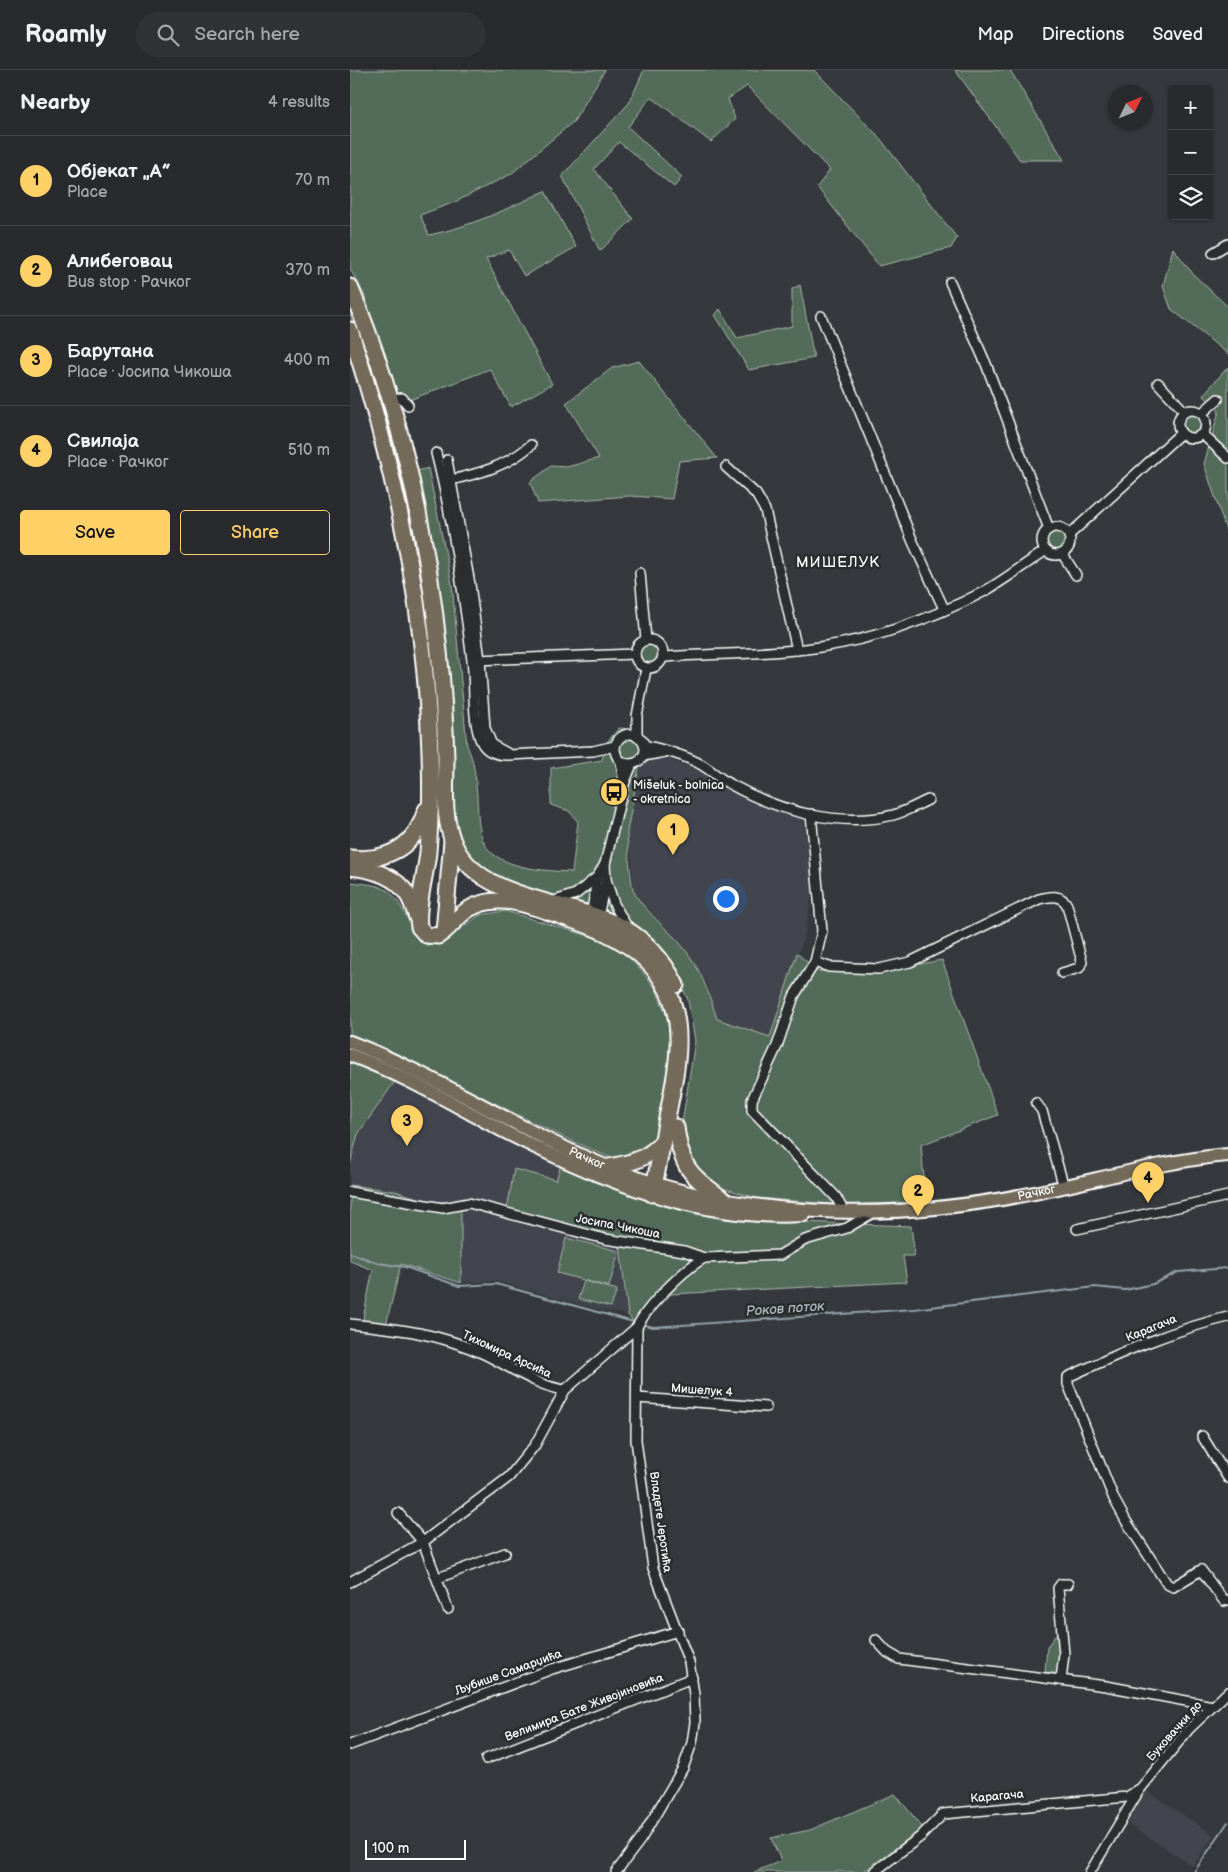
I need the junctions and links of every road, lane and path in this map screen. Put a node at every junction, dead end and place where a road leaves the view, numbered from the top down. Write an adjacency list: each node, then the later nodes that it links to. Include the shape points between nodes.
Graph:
1 (1228, 244): 2 (street)
2 (1213, 253)
3 (950, 282): 21 (street, via 986,364)
4 (352, 292): 9 (highway)
5 (821, 316): 27 (street)
6 (350, 330): 41 (highway, via 382,435 408,543 427,703)
7 (1158, 382): 11 (street)
8 (1218, 398): 12 (street)
9 (389, 400): 10 (street, via 402,398); 44 (highway, via 417,509 434,602 443,693 446,810)
10 (408, 405)
11 (1184, 411): 12 (street, via 1194,409); 13 (street, via 1178,424)
12 (1202, 413): 14 (street, via 1207,426)
13 (1181, 433): 14 (street, via 1189,438); 22 (street)
14 (1202, 434): 17 (street)
15 (531, 445): 20 (street, via 497,468)
16 (436, 453): 20 (street)
17 (1228, 458)
18 (447, 460): 20 (street)
19 (726, 467): 29 (street, via 756,494 764,510)
20 (448, 480): 32 (street, via 451,520)
21 (1049, 529): 22 (street, via 1058,527); 23 (street, via 1042,541)
22 (1069, 535): 24 (street, via 1069,548)
23 (1045, 550): 24 (street, via 1053,556); 27 (street, via 986,590)
24 (1063, 555): 26 (street)
25 (640, 573): 28 (street)
26 (1076, 575)
27 (944, 610): 29 (street, via 870,636)
28 (646, 640): 30 (street, via 638,645); 31 (street, via 660,644)
29 (797, 650): 31 (street)
30 (635, 654): 32 (street); 33 (street, via 638,663)
31 (664, 657): 33 (street, via 660,665)
32 (476, 660): 37 (street, via 479,736 492,753 593,751)
33 (646, 669): 34 (street)
34 (633, 736): 35 (street); 37 (street, via 622,738)
35 (644, 745): 36 (street); 38 (street)
36 (665, 752): 38 (street); 43 (street, via 702,765 729,784 759,798)
37 (618, 754): 39 (street); 40 (street)
38 (643, 756): 39 (street)
39 (632, 764): 40 (street)
40 (624, 784): 47 (street)
41 (430, 794): 45 (highway, via 421,826 399,850 374,859); 49 (highway, via 428,851)
42 (928, 800): 43 (street, via 895,814 863,819 836,819)
43 (810, 814): 53 (street, via 822,931)
44 (452, 841): 48 (highway, via 464,861 479,875 504,887); 51 (highway)
45 (350, 858)
46 (350, 867): 49 (highway, via 385,875 398,885 407,894)
47 (601, 878): 48 (street, via 576,894); 50 (street); 52 (street)
48 (552, 902): 50 (highway)
49 (419, 921): 51 (highway, via 420,930 429,936 438,936)
50 (594, 921): 51 (highway, via 500,900 472,907); 52 (highway); 59 (highway, via 648,962 666,986 674,1008 678,1031 677,1060)
51 (444, 931)
52 (630, 932): 58 (highway, via 664,964 677,986 686,1014 688,1058)
53 (815, 962): 54 (street, via 829,967 880,969 910,962 1039,899 1054,896 1065,900 1082,962 1079,968); 67 (street, via 794,996 777,1046 752,1100 752,1110 836,1197)
54 (1062, 973)
55 (350, 1042): 61 (main road, Рачког, via 412,1068 543,1138)
56 (350, 1055): 63 (main road, Рачког, via 419,1085 572,1164)
57 (1036, 1103): 62 (street, via 1042,1111)
58 (676, 1127): 63 (highway); 66 (highway, via 679,1150 689,1170 702,1185)
59 (662, 1141): 61 (highway, via 651,1154 640,1160); 63 (highway)
60 (1228, 1155): 62 (main road, Рачког, via 1162,1164)
61 (609, 1166): 63 (main road, Рачког)
62 (1064, 1186): 68 (main road, Рачког, via 939,1209)
63 (658, 1190): 66 (main road, Рачког); 67 (main road, Рачког, via 751,1216)
64 (350, 1192): 70 (street, Јосипа Чикоша, via 443,1208 469,1203 605,1238 684,1251)
65 (1228, 1196): 69 (street)
66 (724, 1200): 67 (main road, Рачког)
67 (844, 1212): 68 (main road, Рачког)
68 (874, 1212): 70 (street, Јосипа Чикоша, via 847,1228 805,1240 780,1255)
69 (1077, 1229)
70 (704, 1258): 72 (street, via 670,1287)
71 (1228, 1317): 85 (street, Карагача, via 1164,1336 1068,1377 1114,1499 1169,1586 1173,1587 1201,1570 1219,1598)
72 (639, 1323): 74 (street); 75 (street, Владете Јеротића)
73 (350, 1324): 74 (street, Тихомира Арсића, via 417,1331 443,1338 484,1354 550,1388)
74 (565, 1390): 80 (street, via 535,1445 509,1477)
75 (637, 1398): 76 (street, Мишелук 4); 87 (street, Владете Јеротића, via 636,1440 653,1568)
76 (766, 1407)
77 (1202, 1436): 78 (street)
78 (1228, 1478)
79 (398, 1513): 80 (street)
80 (423, 1542): 82 (street); 83 (street)
81 (505, 1553): 82 (street)
82 (438, 1578): 86 (street)
83 (350, 1582)
84 (1068, 1584): 90 (street, via 1061,1584 1058,1588 1064,1654)
85 (1228, 1600)
86 (448, 1609)
87 (678, 1631): 89 (street, Владете Јеротића); 93 (street, Љубише Самарџића, via 552,1669)
88 (876, 1640): 90 (street, via 899,1659)
89 (692, 1678): 94 (street, Велимира Бате Живојиновића); 96 (street, Владете Јеротића, via 694,1732 683,1768 641,1839)
90 (1061, 1680): 92 (street)
91 (1228, 1692): 92 (street, Буковачки до)
92 (1213, 1706): 95 (street, Буковачки до)
93 (350, 1745)
94 (486, 1759)
95 (1141, 1788): 97 (street, Карагача, via 1126,1797 943,1814 920,1837); 98 (street, Буковачки до)
96 (616, 1872)
97 (874, 1872)
98 (1090, 1872)

